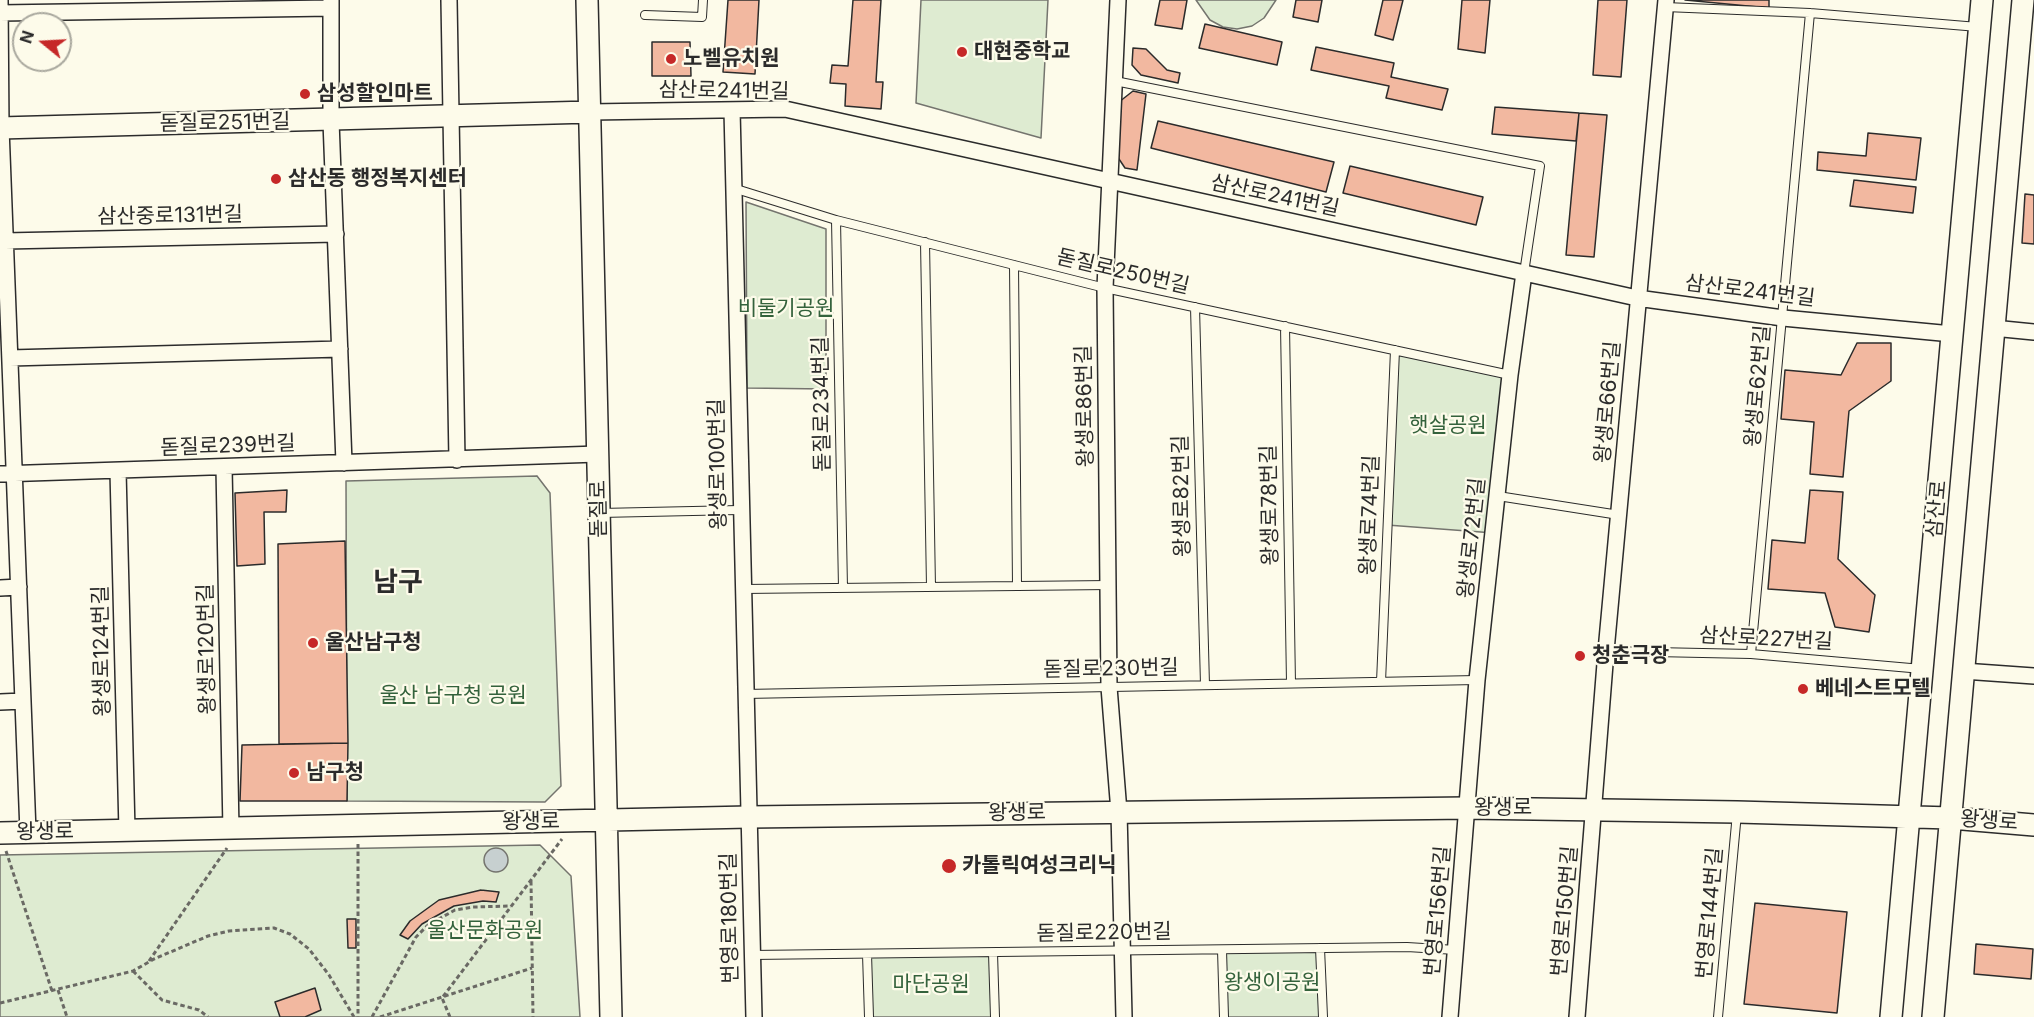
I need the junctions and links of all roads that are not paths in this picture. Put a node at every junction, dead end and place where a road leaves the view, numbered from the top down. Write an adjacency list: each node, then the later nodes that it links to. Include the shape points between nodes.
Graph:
1 (0, 0): 10 (street)
2 (449, 0): 18 (street)
3 (587, 0): 17 (main road, 돋질로)
4 (703, 0): 12 (lane, via 702,17)
5 (1118, 0): 15 (street, 왕생로86번길)
6 (1982, 0): 13 (main road, 삼산로)
7 (2023, 0): 14 (main road, 삼산로)
8 (331, 4): 10 (street); 19 (street)
9 (1666, 4): 11 (lane); 30 (street, 왕생로66번길)
10 (0, 13): 20 (street)
11 (1810, 13): 13 (lane); 32 (lane, 왕생로62번길)
12 (645, 15)
13 (1979, 27): 36 (main road, 삼산로)
14 (2027, 41): 34 (main road, 삼산로)
15 (1115, 81): 21 (street, 왕생로86번길); 28 (lane, via 1540,166)
16 (732, 110): 17 (street, 삼산로241번길); 21 (street, 삼산로241번길, via 785,109); 22 (street, 왕생로100번길)
17 (590, 112): 18 (main road, 돋질로251번길); 41 (main road, 돋질로)
18 (451, 116): 19 (main road, 돋질로251번길); 42 (street)
19 (331, 121): 20 (main road, 돋질로251번길); 24 (street)
20 (1, 128): 25 (street)
21 (1110, 181): 28 (street, 삼산로241번길); 29 (street, 왕생로86번길)
22 (733, 188): 23 (lane, 돋질로250번길); 48 (street, 왕생로100번길)
23 (836, 220): 26 (lane, 돋질로250번길); 56 (lane, 돋질로234번길)
24 (336, 234): 25 (street, 삼산중로131번길); 37 (street)
25 (5, 241): 39 (street)
26 (925, 242): 27 (lane, 돋질로250번길); 54 (lane)
27 (1014, 264): 29 (lane, 돋질로250번길); 52 (lane)
28 (1524, 273): 30 (street, 삼산로241번길); 40 (street, 왕생로72번길)
29 (1105, 288): 31 (lane, 돋질로250번길); 51 (street, 왕생로86번길)
30 (1639, 298): 32 (street, 삼산로241번길); 50 (street, 왕생로66번길)
31 (1195, 307): 33 (lane, 돋질로250번길); 66 (lane, 왕생로82번길)
32 (1783, 318): 36 (street, 삼산로241번길); 59 (lane, 왕생로62번길)
33 (1285, 326): 38 (lane, 돋질로250번길); 65 (lane, 왕생로78번길)
34 (1994, 328): 35 (street); 61 (main road, 삼산로)
35 (2034, 332)
36 (1952, 334): 60 (main road, 삼산로)
37 (340, 349): 39 (street); 43 (street)
38 (1395, 350): 40 (lane, 돋질로250번길); 64 (lane, 왕생로74번길)
39 (10, 358): 46 (street)
40 (1510, 375): 47 (street, 왕생로72번길)
41 (598, 454): 42 (street, 돋질로239번길); 49 (main road, 돋질로)
42 (457, 460): 43 (street, 돋질로239번길)
43 (344, 463): 44 (street, 돋질로239번길)
44 (224, 467): 45 (street, 돋질로239번길); 80 (street, 왕생로120번길)
45 (118, 471): 46 (street, 돋질로239번길); 81 (street, 왕생로124번길)
46 (7, 474): 53 (street)
47 (1498, 496): 50 (lane); 63 (street, 왕생로72번길)
48 (739, 510): 49 (lane); 57 (street, 왕생로100번길)
49 (599, 513): 78 (main road, 돋질로)
50 (1619, 515): 58 (street, 왕생로66번길)
51 (1108, 585): 52 (lane); 67 (street, 왕생로86번길)
52 (1017, 586): 54 (lane)
53 (19, 587): 55 (street); 69 (street)
54 (931, 587): 56 (lane)
55 (0, 588)
56 (843, 588): 57 (lane)
57 (742, 589): 68 (street, 왕생로100번길)
58 (1606, 651): 59 (lane, 삼산로227번길); 72 (street, 왕생로66번길)
59 (1751, 654): 60 (lane, 삼산로227번길)
60 (1923, 669): 75 (main road, 삼산로)
61 (1963, 671): 62 (street); 77 (main road, 삼산로)
62 (2034, 676)
63 (1477, 680): 64 (lane, 돋질로230번길); 71 (street, 왕생로72번길)
64 (1381, 682): 65 (lane, 돋질로230번길)
65 (1291, 683): 66 (lane, 돋질로230번길)
66 (1205, 685): 67 (lane, 돋질로230번길)
67 (1110, 687): 68 (lane, 돋질로230번길); 73 (street, 왕생로86번길)
68 (745, 694): 76 (street, 왕생로100번길)
69 (23, 701): 70 (street); 82 (street)
70 (0, 702)
71 (1467, 808): 72 (main road, 왕생로); 73 (main road, 왕생로); 86 (street, 번영로156번길)
72 (1595, 808): 74 (main road, 왕생로); 99 (street, 번영로150번길)
73 (1119, 812): 76 (main road, 왕생로); 87 (street, 왕생로86번길)
74 (1737, 812): 75 (main road, 왕생로); 100 (lane, 번영로144번길)
75 (1910, 817): 77 (main road, 왕생로); 101 (main road, 삼산로)
76 (749, 818): 78 (main road, 왕생로); 90 (street, 번영로180번길)
77 (1951, 818): 79 (main road, 왕생로); 102 (main road, 삼산로)
78 (606, 820): 80 (main road, 왕생로); 91 (main road, 돋질로)
79 (2034, 825)
80 (235, 830): 81 (main road, 왕생로)
81 (127, 831): 82 (main road, 왕생로)
82 (28, 832): 83 (main road, 왕생로)
83 (2, 839)
84 (1320, 948): 85 (lane, 돋질로220번길); 86 (lane, 돋질로220번길); 97 (lane)
85 (1222, 950): 87 (lane, 돋질로220번길); 96 (lane)
86 (1456, 950): 98 (street, 번영로156번길)
87 (1122, 951): 88 (lane, 돋질로220번길); 95 (street, 왕생로86번길)
88 (993, 953): 89 (lane, 돋질로220번길); 94 (lane)
89 (867, 954): 90 (lane, 돋질로220번길); 93 (lane)
90 (752, 956): 92 (street, 번영로180번길)
91 (611, 1017)
92 (753, 1017)
93 (869, 1017)
94 (995, 1017)
95 (1124, 1017)
96 (1224, 1017)
97 (1323, 1017)
98 (1450, 1017)
99 (1577, 1017)
100 (1718, 1017)
101 (1891, 1017)
102 (1932, 1017)

